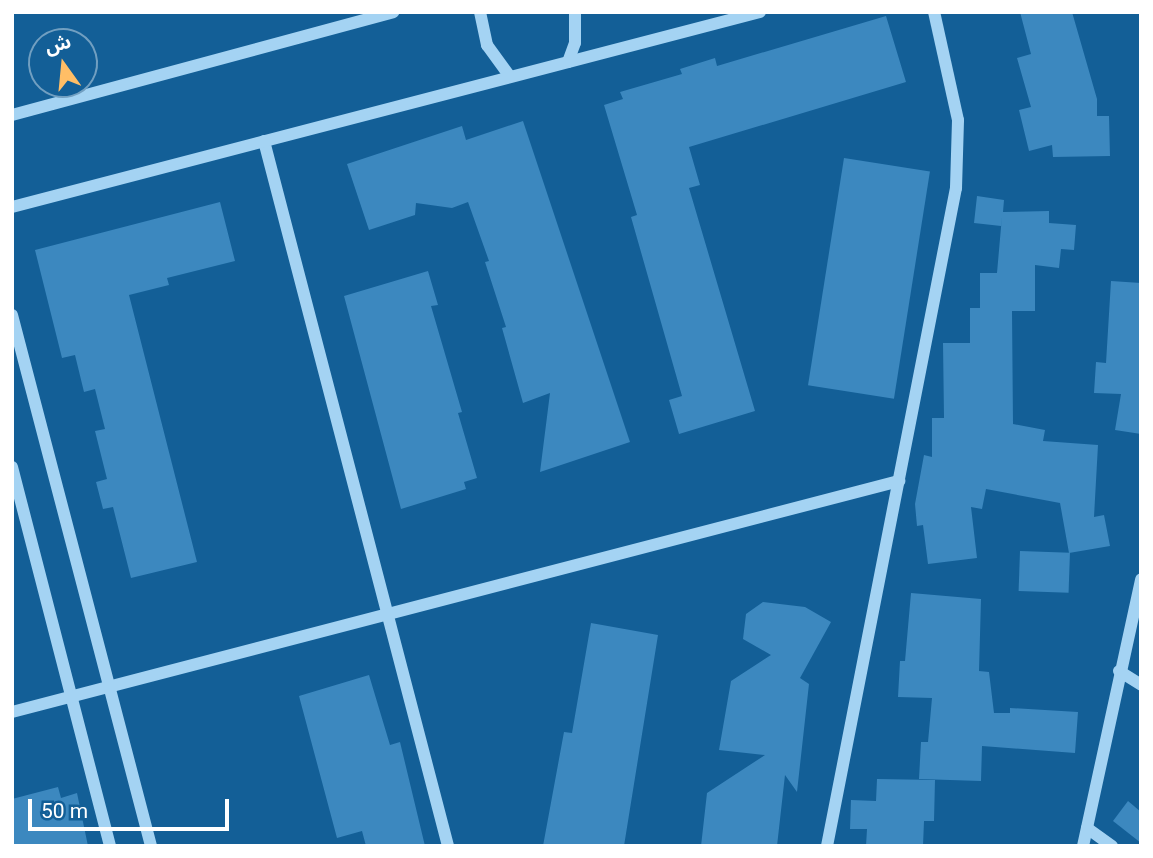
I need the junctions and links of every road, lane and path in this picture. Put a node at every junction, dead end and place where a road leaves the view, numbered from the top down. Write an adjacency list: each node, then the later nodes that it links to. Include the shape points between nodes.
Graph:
1 (393, 12): 8 (street)
2 (480, 12): 7 (street, via 487,45)
3 (575, 12): 6 (street, via 575,43)
4 (760, 12): 6 (street)
5 (934, 12): 13 (street, via 958,120 956,188)
6 (568, 62): 7 (street)
7 (510, 77): 9 (street)
8 (12, 116)
9 (264, 141): 10 (street); 15 (street)
10 (12, 207)
11 (12, 315): 18 (street)
12 (12, 467): 19 (street)
13 (899, 481): 15 (street); 25 (street)
14 (1141, 579): 16 (street)
15 (386, 614): 18 (street); 24 (street)
16 (1119, 671): 17 (street); 21 (street)
17 (1141, 685)
18 (109, 687): 19 (street); 23 (street)
19 (71, 697): 20 (street); 22 (street)
20 (12, 712)
21 (1087, 828): 26 (street); 27 (street)
22 (110, 846)
23 (151, 846)
24 (448, 846)
25 (827, 846)
26 (1083, 846)
27 (1112, 846)

